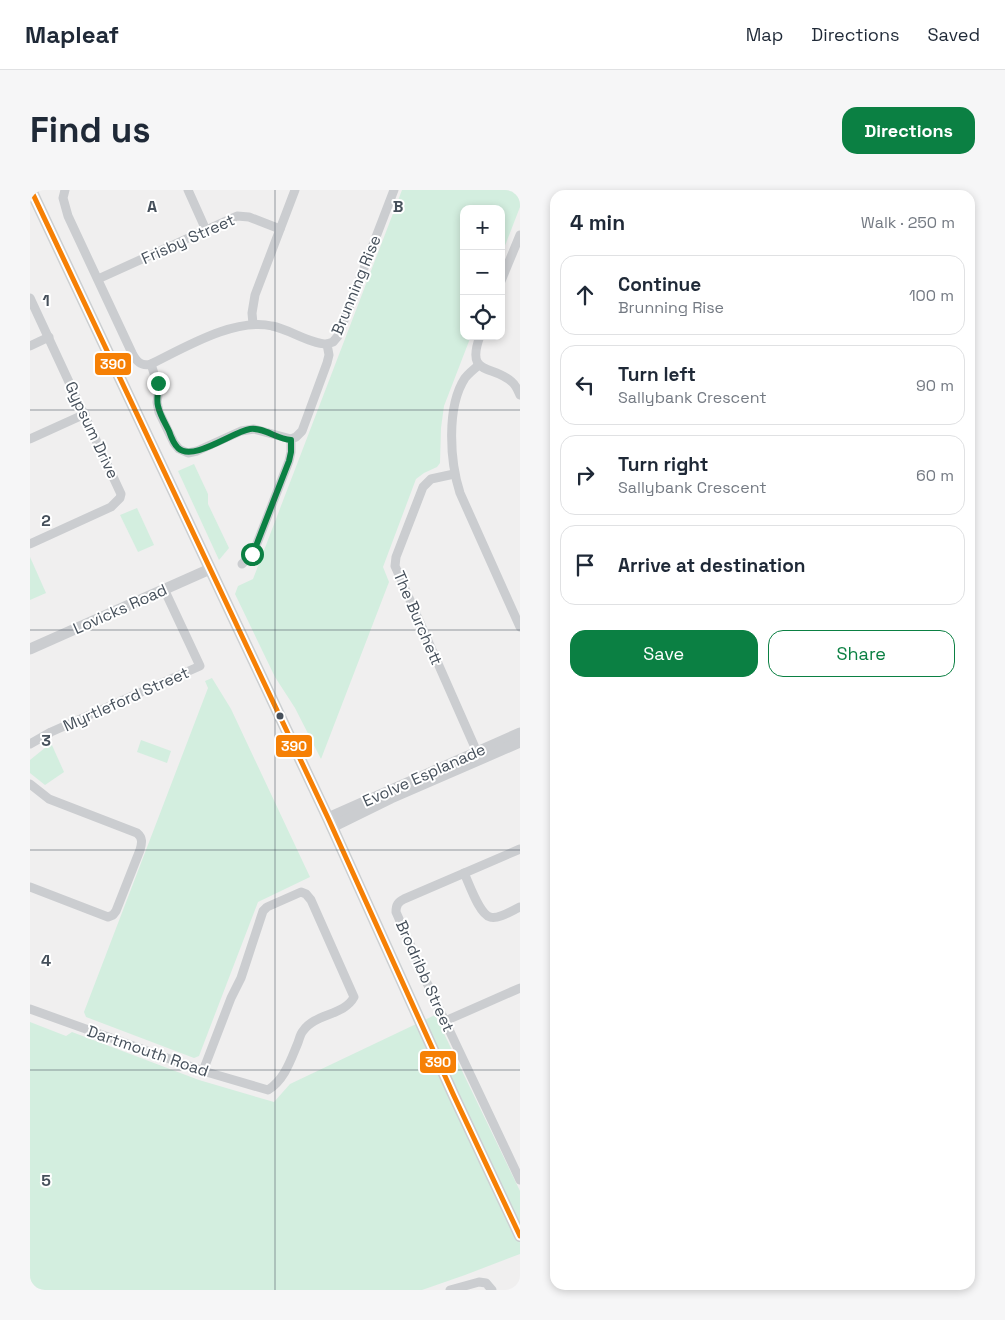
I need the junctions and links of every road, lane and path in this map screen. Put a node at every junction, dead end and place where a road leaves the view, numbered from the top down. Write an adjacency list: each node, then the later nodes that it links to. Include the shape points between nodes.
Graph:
1 (31, 190): 26 (main road)
2 (66, 190): 10 (street, via 63,198 65,210)
3 (188, 190): 7 (street)
4 (295, 190): 6 (street)
5 (394, 190): 15 (street, Brunning Rise, via 338,336)
6 (280, 229): 7 (street, Frisby Street, via 243,215); 12 (street, via 255,295)
7 (206, 230): 10 (street, Frisby Street)
8 (520, 235): 9 (street)
9 (505, 271)
10 (98, 279): 17 (street, via 135,359 143,365)
11 (30, 298): 13 (street, Gypsum Drive)
12 (253, 324): 15 (street, via 272,326); 17 (street, via 226,330)
13 (49, 337): 16 (street); 20 (street, Gypsum Drive)
14 (479, 340): 18 (street, via 476,351)
15 (327, 344): 22 (street, Brunning Rise, via 329,356 321,380 300,434)
16 (30, 346)
17 (152, 364): 22 (street, via 159,389 159,412 179,449 197,451 241,431 254,429)
18 (479, 365): 19 (street, via 512,382); 23 (street, via 465,378 456,404 451,433)
19 (520, 395)
20 (85, 414): 21 (street); 24 (street, Gypsum Drive, via 120,490 120,498 110,507)
21 (30, 439)
22 (291, 440): 25 (street, Brunning Rise, via 289,461 256,546)
23 (454, 474): 28 (street); 33 (street, The Burchett, via 431,480 423,487 395,566)
24 (30, 544)
25 (242, 564)
26 (210, 569): 27 (street, Lovicks Road); 35 (main road)
27 (164, 590): 29 (street, Lovicks Road); 32 (street, Myrtleford Street, via 200,666)
28 (520, 628)
29 (30, 649)
30 (520, 733): 33 (street, Evolve Esplanade)
31 (520, 742): 33 (street, Evolve Esplanade)
32 (30, 744)
33 (478, 756): 35 (street, Evolve Esplanade)
34 (30, 784): 38 (street, via 49,799 136,832 142,843 116,911 108,917)
35 (330, 822): 45 (main road)
36 (520, 849): 37 (street)
37 (464, 873): 39 (street, via 482,912 490,917); 42 (street, Brodribb Street, via 404,899 396,907 398,918)
38 (30, 887)
39 (520, 907)
40 (520, 988): 42 (street)
41 (30, 1009): 43 (street, Dartmouth Road)
42 (445, 1021): 44 (street, Brodribb Street)
43 (203, 1071): 43 (street, Dartmouth Road, via 264,911 301,892 306,894 354,997 351,1003 312,1022 302,1031 286,1072 268,1090)
44 (520, 1180)
45 (520, 1236)
46 (450, 1290): 47 (street, via 479,1282 486,1283)
47 (492, 1290)

